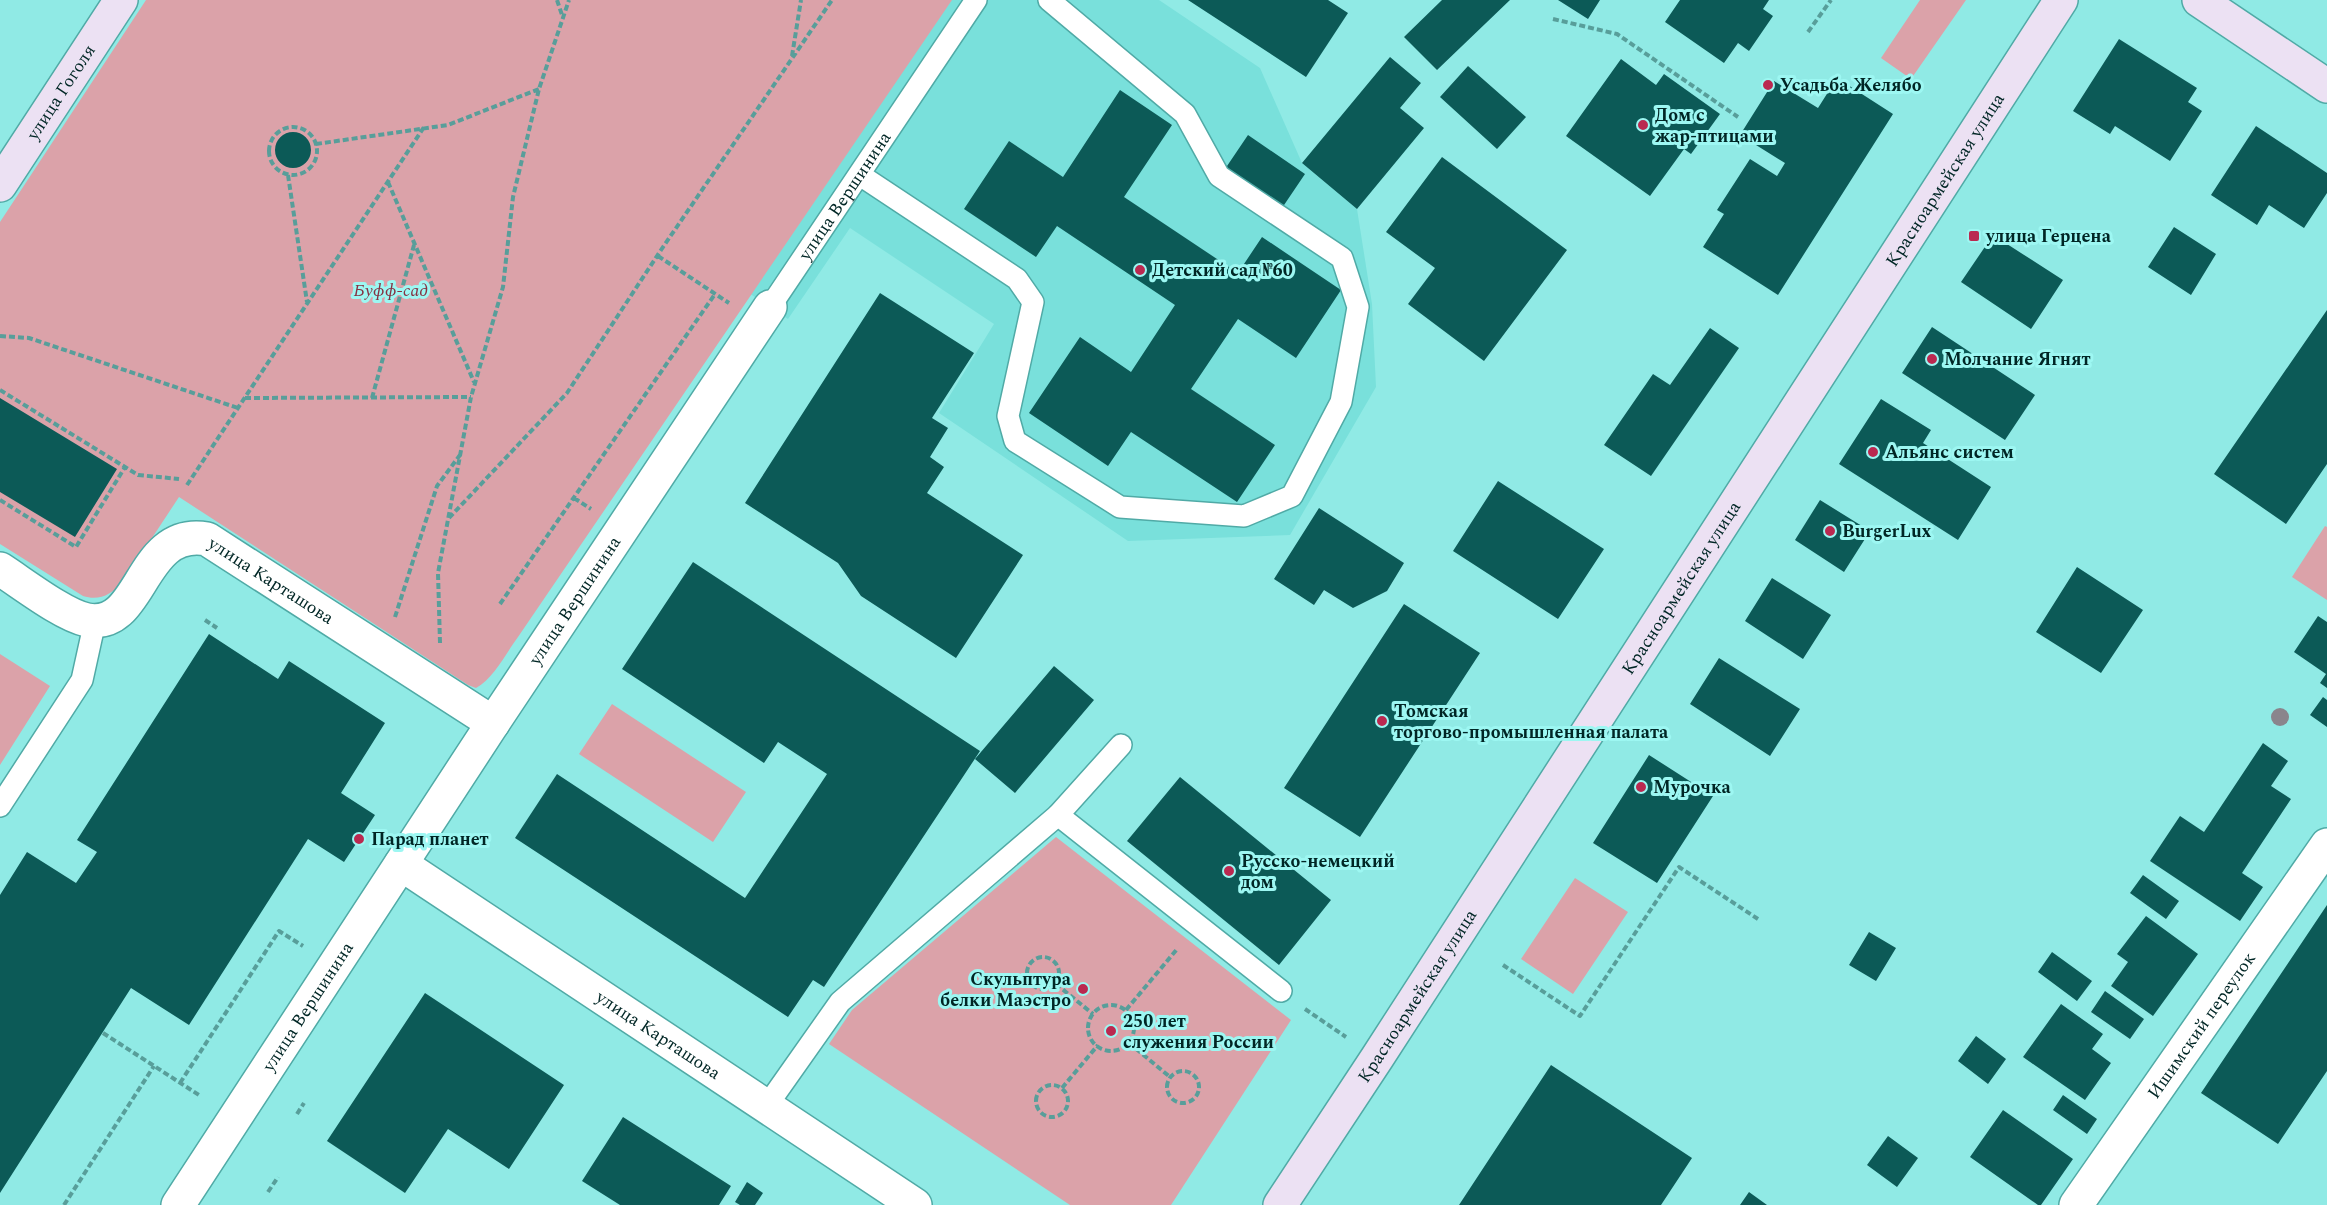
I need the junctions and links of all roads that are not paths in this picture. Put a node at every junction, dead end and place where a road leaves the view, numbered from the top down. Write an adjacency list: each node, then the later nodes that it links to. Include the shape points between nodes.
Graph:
1 (121, 0): 8 (main road, улица Гоголя)
2 (976, 0): 7 (lane, улица Вершинина)
3 (1049, 0): 7 (lane, via 1185,114 1219,176 1342,258 1358,307 1341,402 1292,496 1244,516 1120,507 1015,441 1008,416 1033,302 1017,279)
4 (2061, 0): 22 (main road, Красноармейская улица)
5 (2199, 0): 6 (main road)
6 (2327, 86)
7 (860, 175): 9 (lane, улица Вершинина)
8 (0, 185)
9 (770, 307): 12 (street, улица Вершинина)
10 (0, 569): 11 (street, via 75,615)
11 (95, 621): 12 (street, улица Карташова, via 112,616 127,602 170,544 194,537 207,539); 14 (lane, via 82,680)
12 (493, 723): 17 (street, улица Вершинина)
13 (1121, 745): 15 (lane)
14 (0, 806)
15 (1058, 815): 18 (lane); 19 (lane, via 840,1002)
16 (2327, 845): 23 (street, Ишимский переулок)
17 (401, 864): 19 (street, улица Карташова); 20 (street, улица Вершинина)
18 (1281, 991)
19 (766, 1107): 21 (street, улица Карташова)
20 (178, 1205)
21 (915, 1205)
22 (1280, 1205)
23 (2076, 1205)

